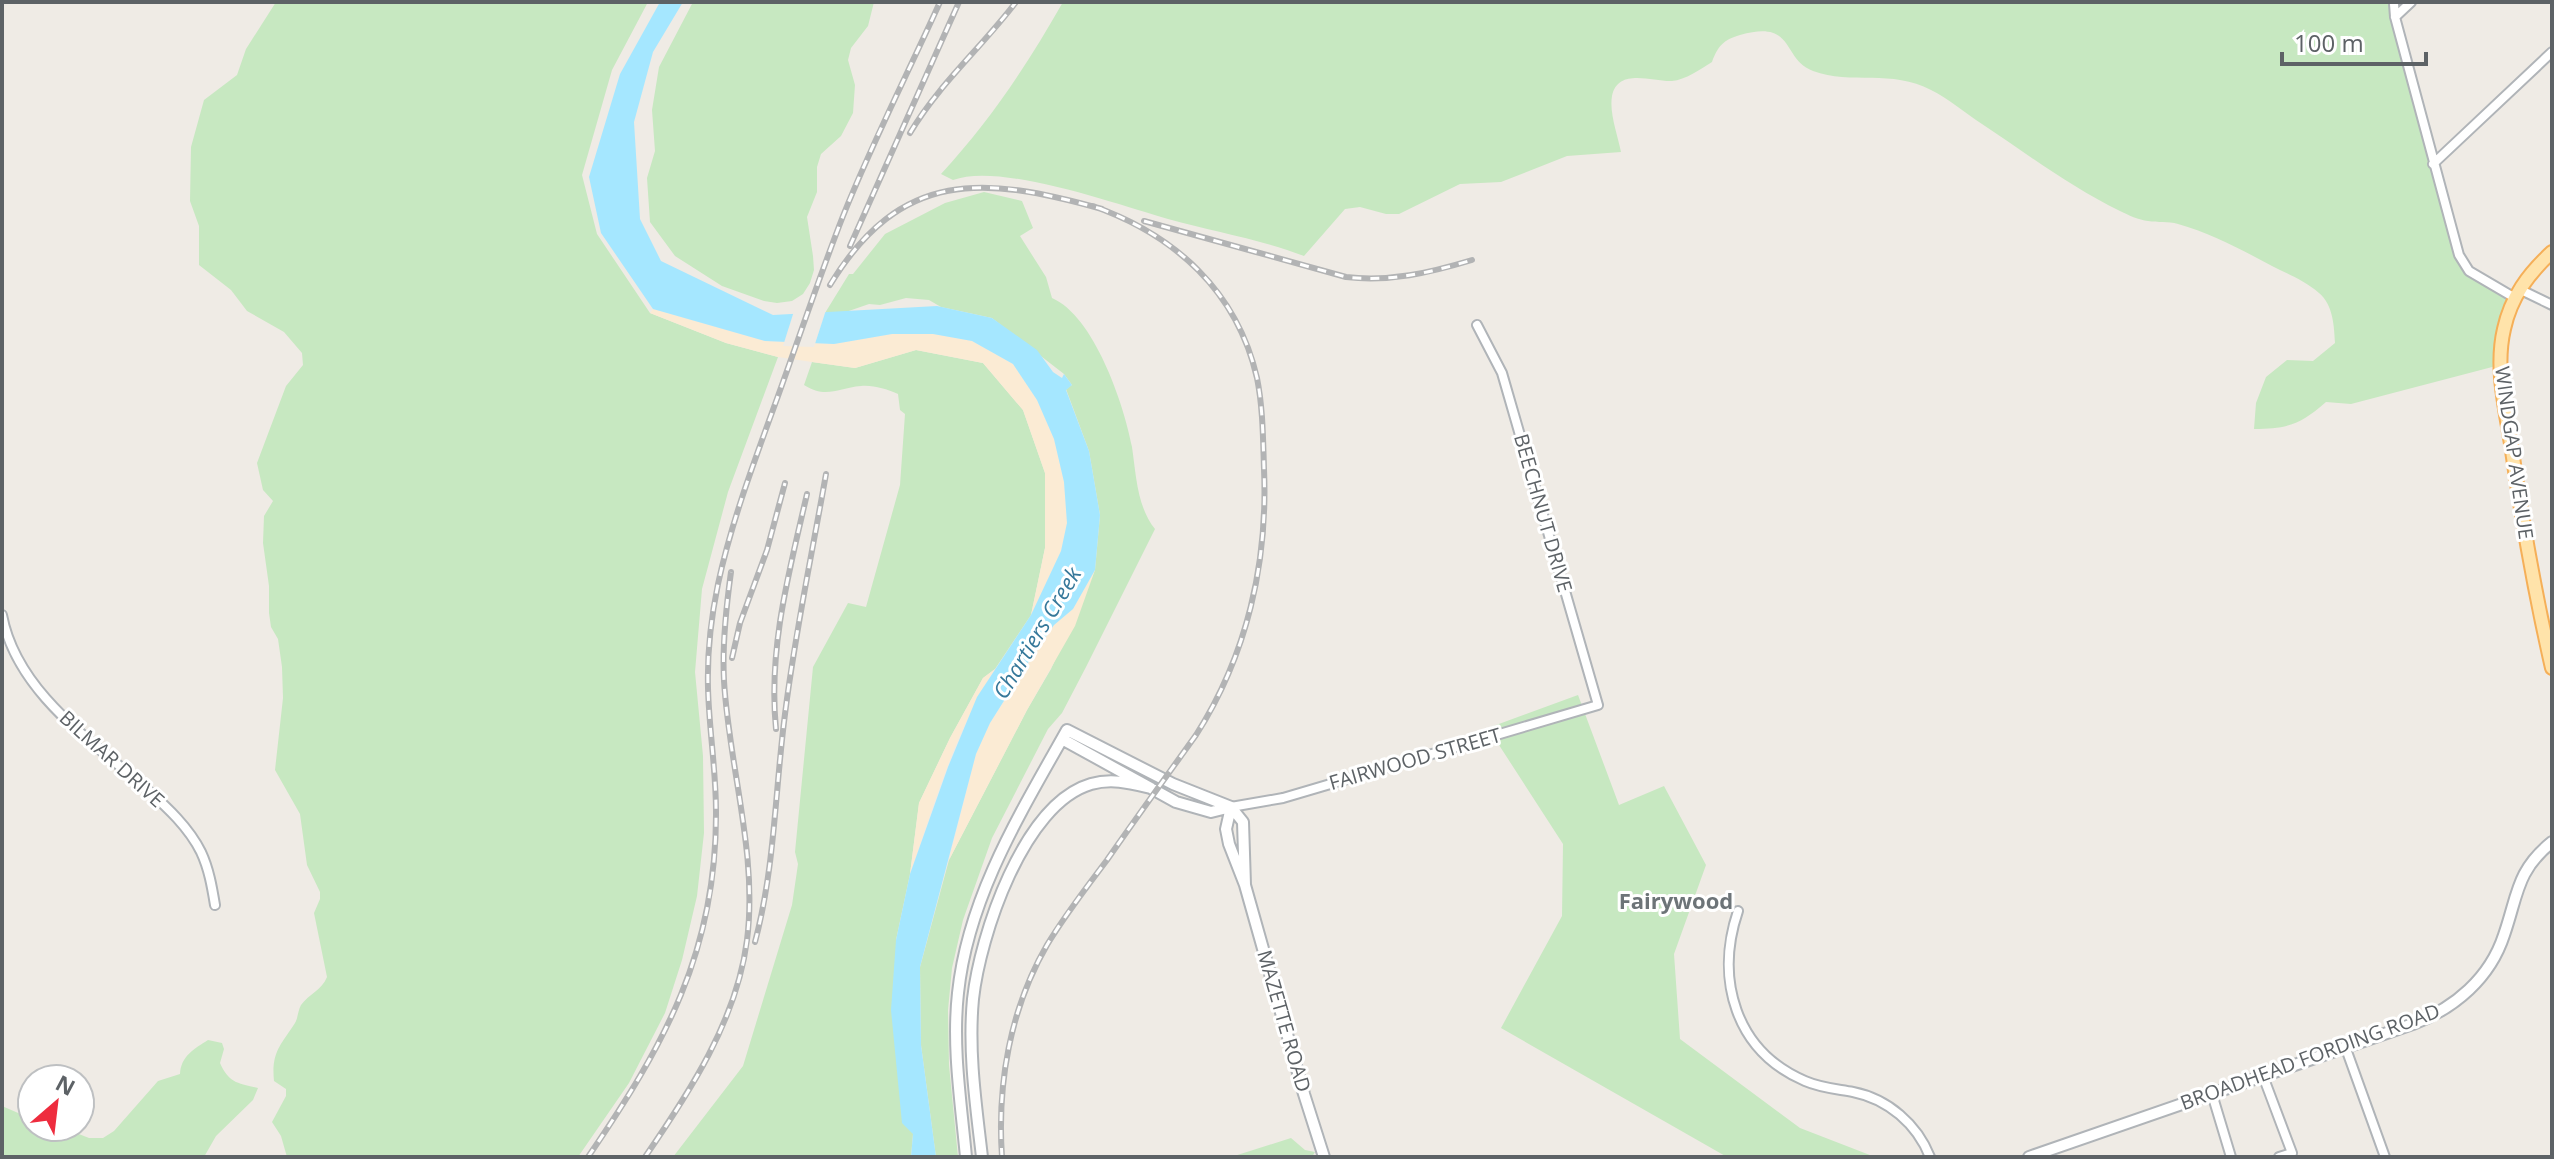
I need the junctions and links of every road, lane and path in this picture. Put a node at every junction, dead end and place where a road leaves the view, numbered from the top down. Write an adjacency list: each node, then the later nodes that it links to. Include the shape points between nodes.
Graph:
1 (2411, 2): 3 (street)
2 (2394, 4): 3 (street)
3 (2395, 17): 5 (street)
4 (2552, 52): 5 (street)
5 (2433, 164): 7 (street, via 2464,265)
6 (2552, 252): 7 (main road, WINDGAP AVENUE)
7 (2517, 294): 8 (street); 11 (main road, WINDGAP AVENUE, via 2501,343 2501,379)
8 (2552, 305)
9 (1477, 325): 12 (street, BEECHNUT DRIVE, via 1502,373)
10 (2, 615): 18 (street, BILMAR DRIVE, via 26,670 46,698 187,829 202,853)
11 (2552, 668)
12 (1598, 705): 15 (street, FAIRWOOD STREET, via 1283,798)
13 (1064, 735): 14 (street, FAIRWOOD STREET); 15 (street); 23 (street, via 994,866 963,959 956,1025)
14 (1151, 788): 15 (street, FAIRWOOD STREET, via 1202,811); 24 (street, via 1113,780 1081,788 1054,808 1023,848 1003,889 986,935 973,999)
15 (1231, 807): 17 (street, MAZETTE ROAD, via 1226,829); 17 (street, MAZETTE ROAD, via 1243,822)
16 (2552, 842): 20 (street, BROADHEAD FORDING ROAD, via 2522,875 2499,948 2467,992 2426,1019)
17 (1245, 885): 25 (street, MAZETTE ROAD)
18 (215, 905)
19 (1738, 911): 26 (street, via 1728,946 1728,977 1747,1032 1796,1076 1887,1105 1911,1126)
20 (2345, 1046): 21 (street, BROADHEAD FORDING ROAD); 30 (street)
21 (2263, 1076): 22 (street, BROADHEAD FORDING ROAD); 29 (street, via 2292,1153)
22 (2212, 1094): 27 (street, BROADHEAD FORDING ROAD); 28 (street)
23 (966, 1157)
24 (982, 1157)
25 (1324, 1157)
26 (1930, 1157)
27 (2029, 1157)
28 (2231, 1157)
29 (2279, 1157)
30 (2385, 1157)

